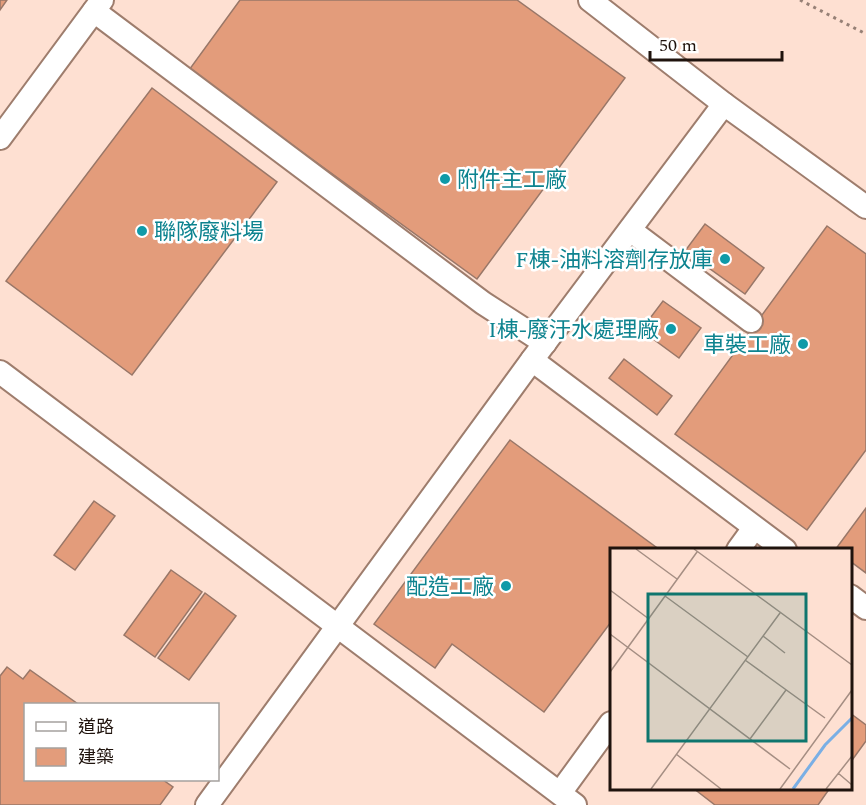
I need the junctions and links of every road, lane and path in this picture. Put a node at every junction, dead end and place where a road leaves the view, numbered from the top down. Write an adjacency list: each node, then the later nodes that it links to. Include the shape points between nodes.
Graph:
1 (590, 0): 5 (street)
2 (800, 0): 4 (path)
3 (98, 6): 6 (street); 10 (street, via 473,296)
4 (866, 34)
5 (724, 104): 7 (street); 8 (street)
6 (1, 136)
7 (866, 207)
8 (630, 230): 9 (street); 10 (street)
9 (751, 321)
10 (538, 352): 12 (street); 17 (street)
11 (0, 372): 17 (street)
12 (754, 528): 13 (street); 14 (street)
13 (739, 548)
14 (782, 548)
15 (851, 597): 16 (street)
16 (866, 608)
17 (339, 626): 19 (street); 20 (street)
18 (610, 725): 19 (street)
19 (568, 799)
20 (207, 805)

